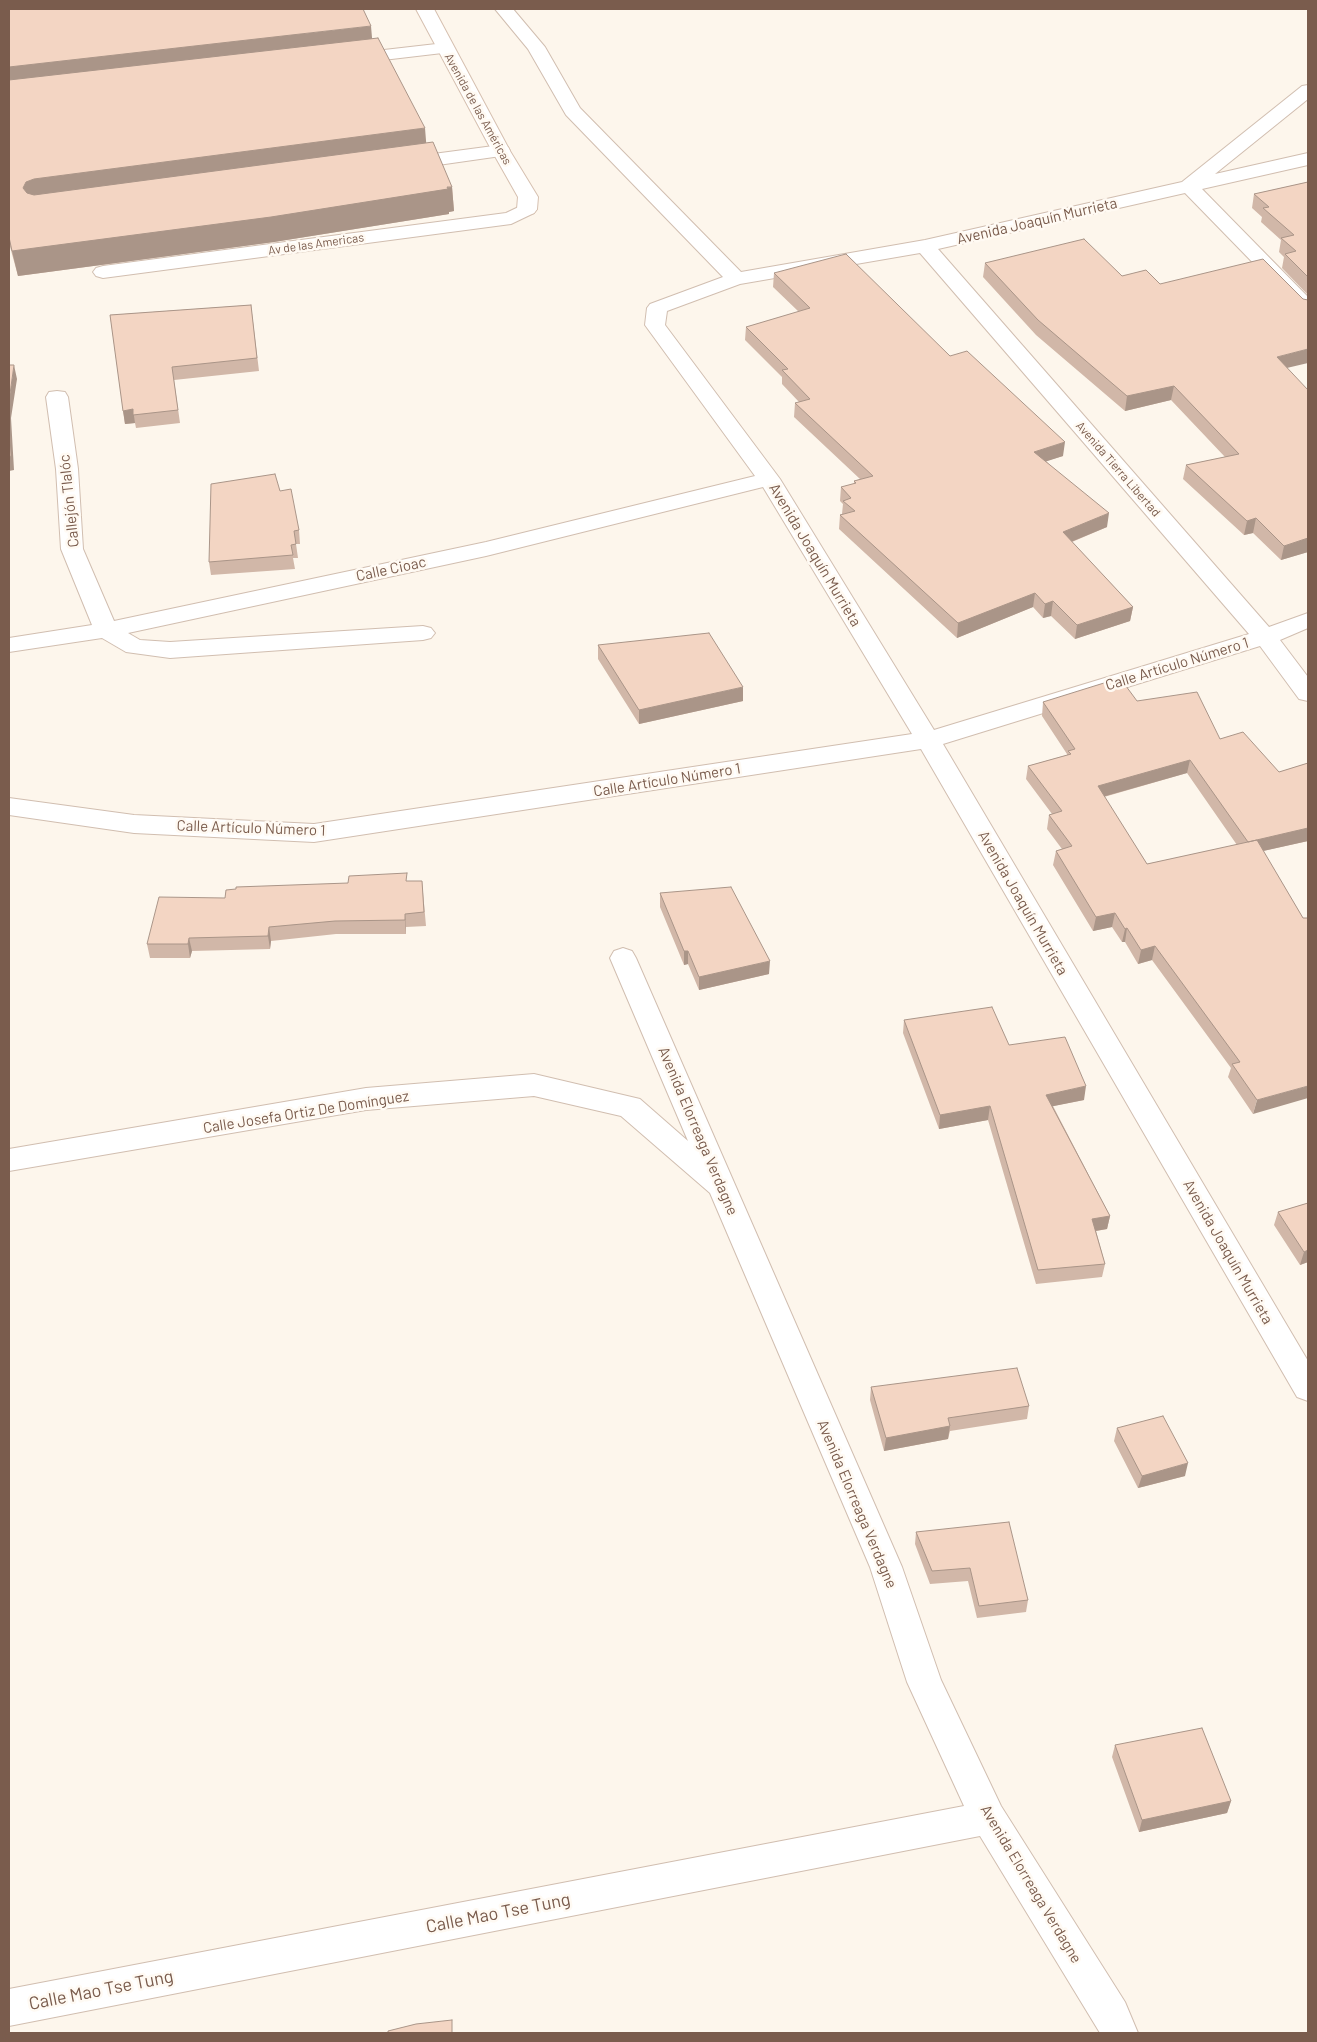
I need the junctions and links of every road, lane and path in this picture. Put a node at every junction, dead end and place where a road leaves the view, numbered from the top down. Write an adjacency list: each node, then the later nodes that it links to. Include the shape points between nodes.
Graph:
1 (425, 9): 3 (street, Avenida de las Américas)
2 (504, 9): 13 (street, via 536,47 572,111)
3 (445, 48): 4 (street); 6 (street, Avenida de las Américas)
4 (336, 60)
5 (1308, 90): 9 (street)
6 (501, 151): 8 (street); 10 (street, Avenida de las Américas, via 528,197)
7 (1308, 159): 9 (street, Avenida Joaquín Murrieta)
8 (383, 167)
9 (1189, 186): 11 (street, Avenida Joaquín Murrieta); 14 (street)
10 (527, 209): 12 (street, Av de las Americas, via 512,218)
11 (925, 246): 13 (street, Avenida Joaquín Murrieta); 20 (street, Avenida Tierra Libertad)
12 (103, 272)
13 (736, 279): 16 (street, Avenida Joaquín Murrieta, via 657,308 655,325)
14 (1308, 308)
15 (57, 397): 18 (street, Callejón Tlalóc, via 68,469 72,548)
16 (769, 479): 18 (street, Calle Cioac, via 486,549); 23 (street, Avenida Joaquín Murrieta)
17 (1308, 620): 20 (street, Calle Artículo Número 1)
18 (106, 630): 19 (street, via 134,647 170,650); 21 (street, Calle Cioac)
19 (423, 633)
20 (1265, 637): 22 (street, Avenida Tierra Libertad); 23 (street, Calle Artículo Número 1)
21 (9, 645)
22 (1308, 694)
23 (928, 740): 24 (street, Calle Artículo Número 1, via 314,833 134,824); 28 (street, Avenida Joaquín Murrieta)
24 (9, 807)
25 (623, 958): 27 (street, Avenida Elorreaga Verdagne)
26 (9, 1160): 27 (street, Calle Josefa Ortiz De Domínguez, via 366,1099 534,1085 630,1107)
27 (723, 1188): 29 (street, Avenida Elorreaga Verdagne, via 886,1568 924,1682)
28 (1308, 1388)
29 (988, 1818): 30 (street, Calle Mao Tse Tung); 31 (street, Avenida Elorreaga Verdagne, via 1112,2015)
30 (9, 2008)
31 (1119, 2033)

